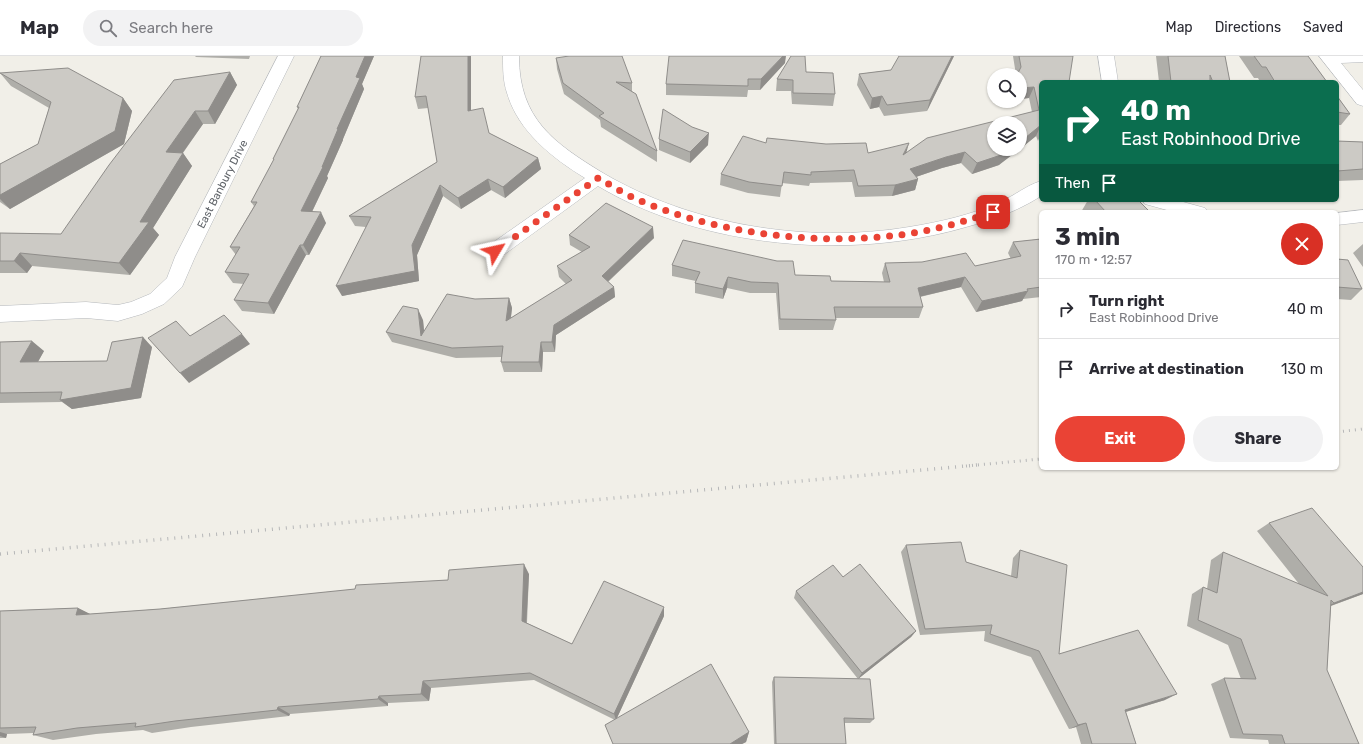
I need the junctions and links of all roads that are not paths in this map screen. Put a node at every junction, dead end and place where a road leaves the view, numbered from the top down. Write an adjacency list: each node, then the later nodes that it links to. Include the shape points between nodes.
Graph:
1 (286, 56): 15 (street, East Banbury Drive, via 185,257 175,282 157,299 118,314 86,310)
2 (512, 56): 8 (street, via 515,95 535,130 566,159)
3 (1106, 56): 6 (street)
4 (1328, 57): 5 (street); 7 (street)
5 (1363, 57)
6 (1110, 80)
7 (1363, 101)
8 (598, 178): 9 (street, via 632,197 683,216 749,231 819,238 864,238 932,230 993,212); 14 (street)
9 (1039, 188)
10 (1159, 202): 11 (street)
11 (1191, 210)
12 (1363, 216): 13 (street)
13 (1339, 219)
14 (495, 251)
15 (0, 314)

